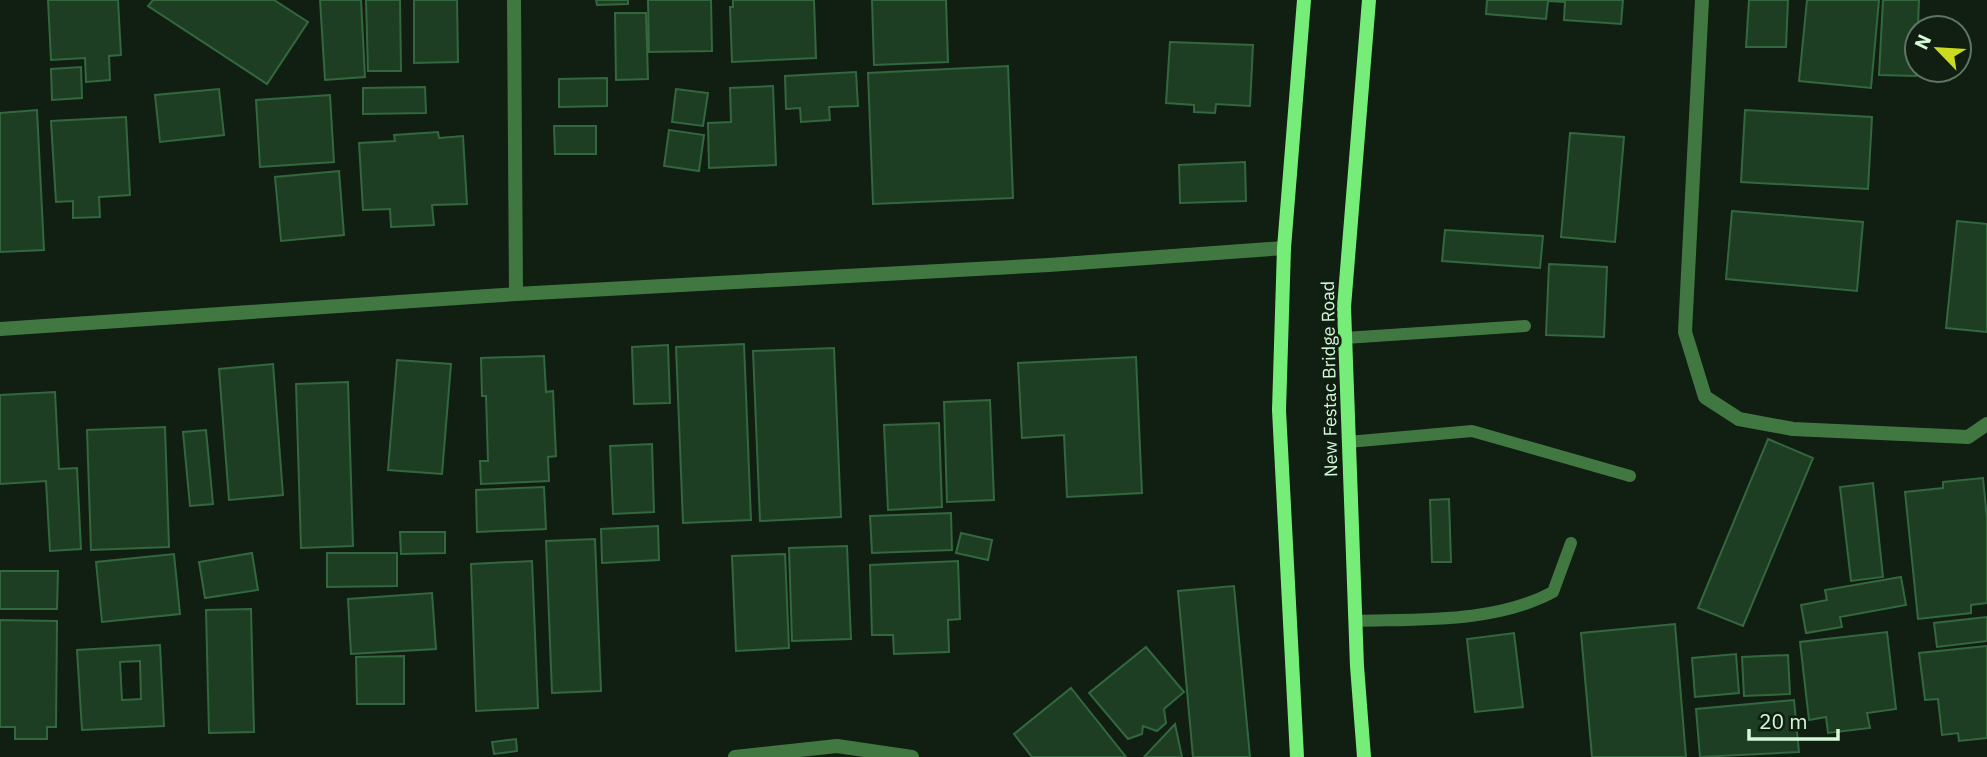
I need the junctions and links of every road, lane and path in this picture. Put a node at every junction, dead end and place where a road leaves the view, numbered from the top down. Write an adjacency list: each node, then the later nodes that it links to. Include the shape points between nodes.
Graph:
1 (514, 0): 6 (street)
2 (1304, 0): 5 (main road)
3 (1369, 0): 9 (main road, New Festac Bridge Road)
4 (1702, 0): 10 (street, via 1685,332 1705,397 1740,419 1793,429 1968,437)
5 (1283, 248): 6 (street); 17 (main road, via 1279,410)
6 (516, 294): 8 (street)
7 (1525, 326): 9 (lane)
8 (0, 329)
9 (1345, 338): 11 (main road, New Festac Bridge Road)
10 (1987, 424)
11 (1348, 442): 12 (lane, via 1472,431); 14 (main road, New Festac Bridge Road)
12 (1630, 476)
13 (1571, 543): 14 (lane, via 1553,592 1527,606 1448,618)
14 (1356, 621): 18 (main road, New Festac Bridge Road)
15 (735, 757): 16 (street, via 837,746)
16 (912, 757)
17 (1297, 757)
18 (1364, 757)

